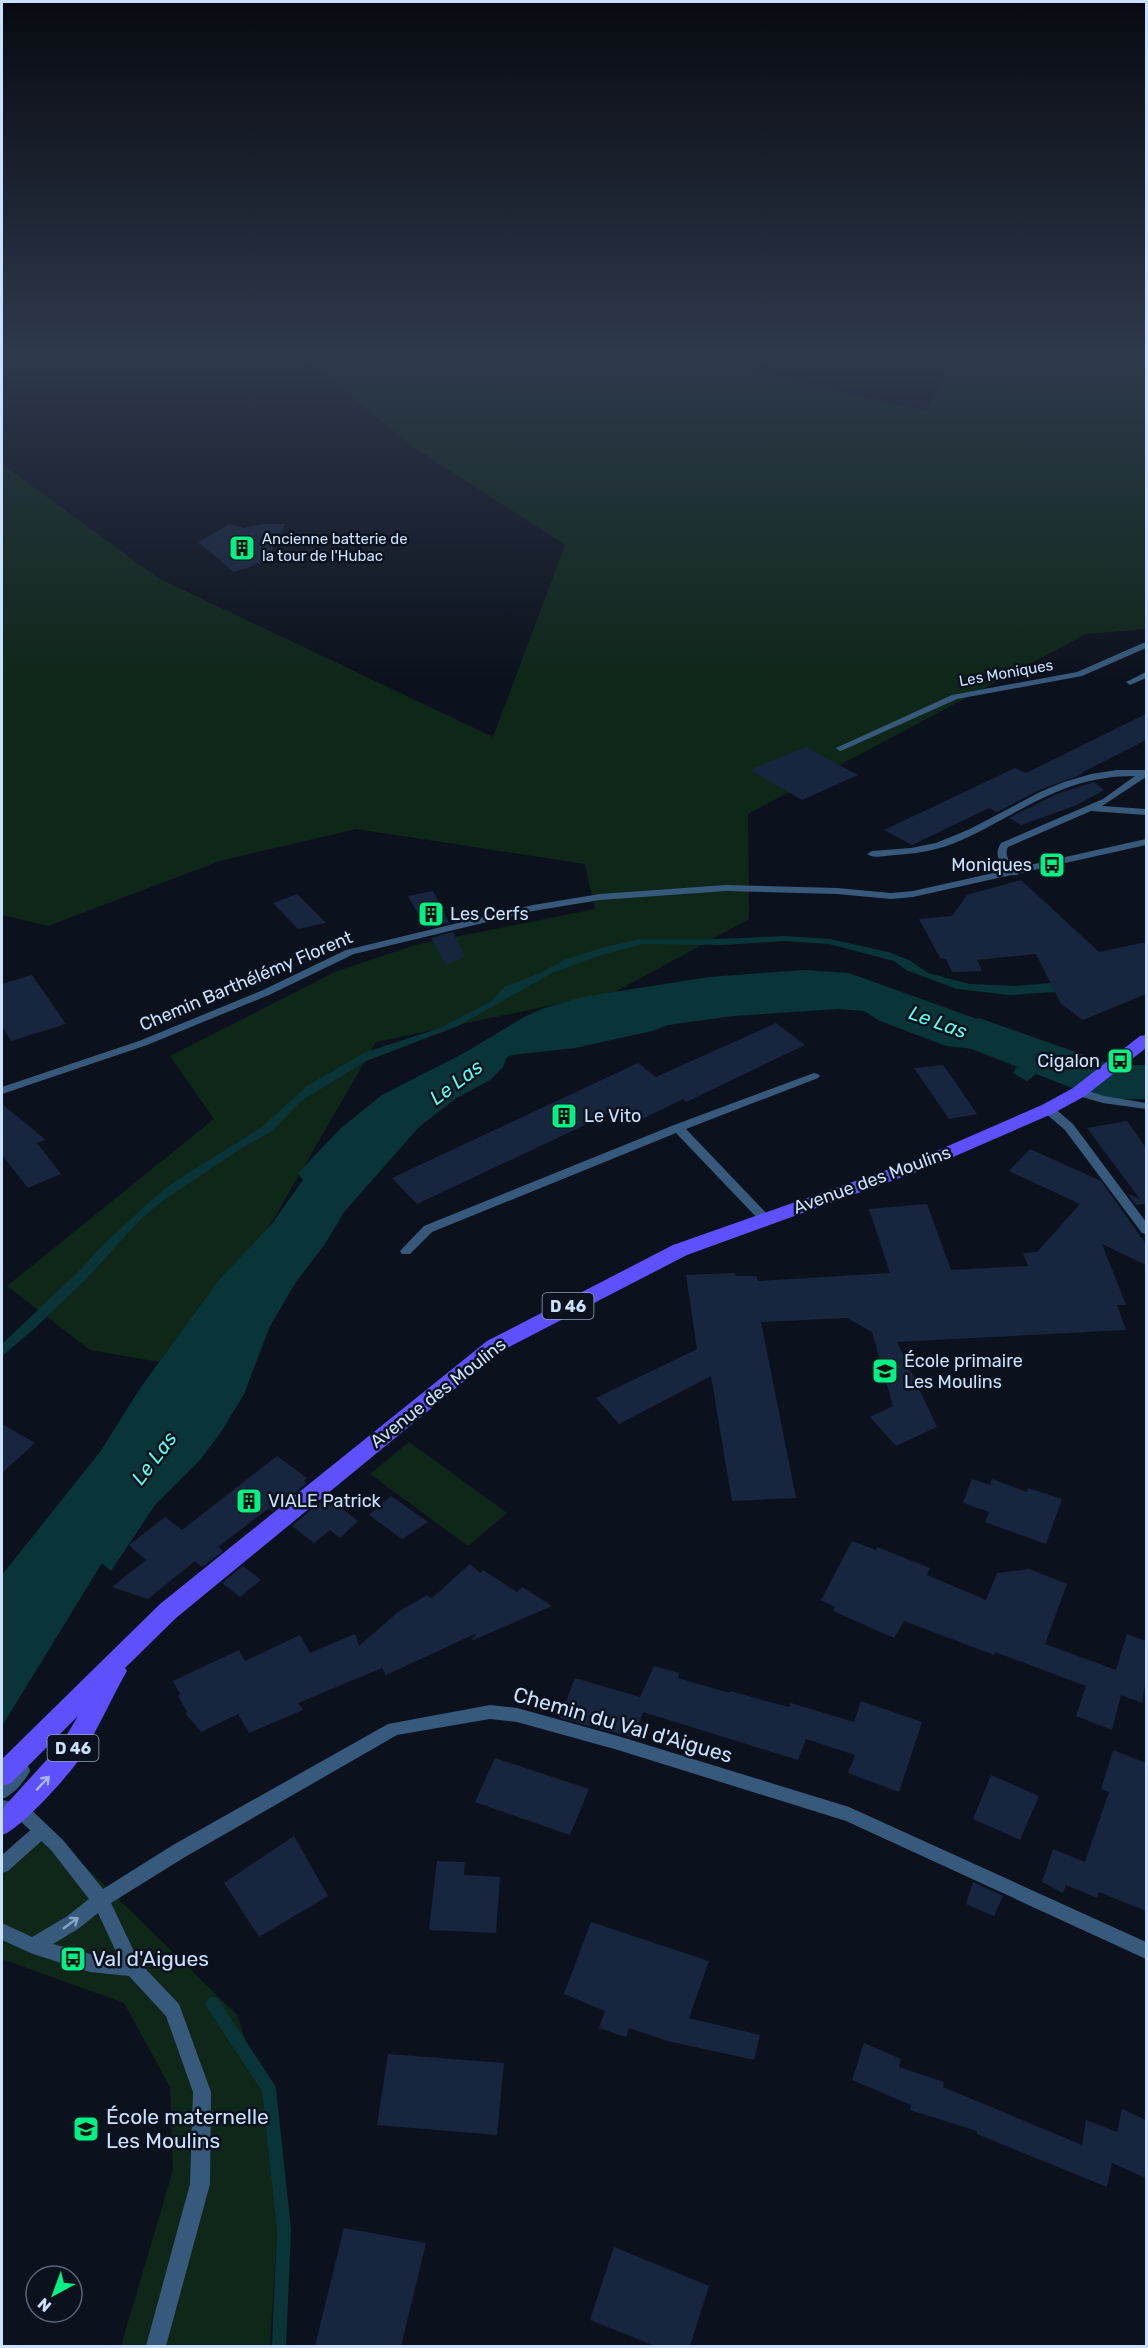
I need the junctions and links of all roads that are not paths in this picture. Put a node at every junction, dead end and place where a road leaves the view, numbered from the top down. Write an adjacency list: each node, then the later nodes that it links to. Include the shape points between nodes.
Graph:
1 (1146, 645): 4 (street, Les Moniques, via 1079,674 955,697)
2 (1146, 675): 3 (street)
3 (1130, 682)
4 (840, 748)
5 (1146, 774): 6 (street); 9 (street, via 1118,772 1084,778 950,841 923,849)
6 (1092, 808): 7 (street); 10 (street, via 1004,845 1001,856)
7 (1146, 812)
8 (1146, 842): 10 (street, Chemin Barthélémy Florent)
9 (872, 854)
10 (1015, 873): 14 (street, Chemin Barthélémy Florent, via 903,895 726,888 600,897 524,910 350,952 265,993 143,1043)
11 (1146, 1040): 13 (main road, Avenue des Moulins / D 46)
12 (814, 1076): 17 (street)
13 (1085, 1088): 15 (street, via 1103,1100); 16 (main road, Avenue des Moulins / D 46)
14 (2, 1091)
15 (1146, 1106)
16 (1048, 1109): 18 (main road, Avenue des Moulins / D 46, via 924,1163); 19 (street, via 1069,1127)
17 (678, 1128): 18 (street); 20 (street, via 428,1229)
18 (764, 1218): 21 (main road, Avenue des Moulins / D 46, via 658,1260 494,1346 168,1611)
19 (1146, 1230)
20 (406, 1251)
21 (123, 1656): 22 (main road, Avenue des Moulins / D 46); 25 (main road, D 46, one-way to 21, via 71,1752)
22 (56, 1721): 23 (main road, Avenue des Moulins / D 46); 24 (street, via 36,1757)
23 (2, 1775)
24 (2, 1792)
25 (7, 1813): 26 (street)
26 (42, 1831): 27 (street); 28 (street)
27 (2, 1865)
28 (101, 1900): 30 (street, Chemin du Val d'Aigues, one-way to 28); 31 (street, Chemin du Val d'Aigues, via 179,1851 394,1729 490,1712 517,1715 618,1743 849,1815); 32 (street)
29 (2, 1931): 30 (street)
30 (33, 1946): 32 (street, via 90,1963)
31 (1146, 1951)
32 (133, 1968): 33 (street, via 173,2010 202,2092 200,2184)
33 (156, 2346)

